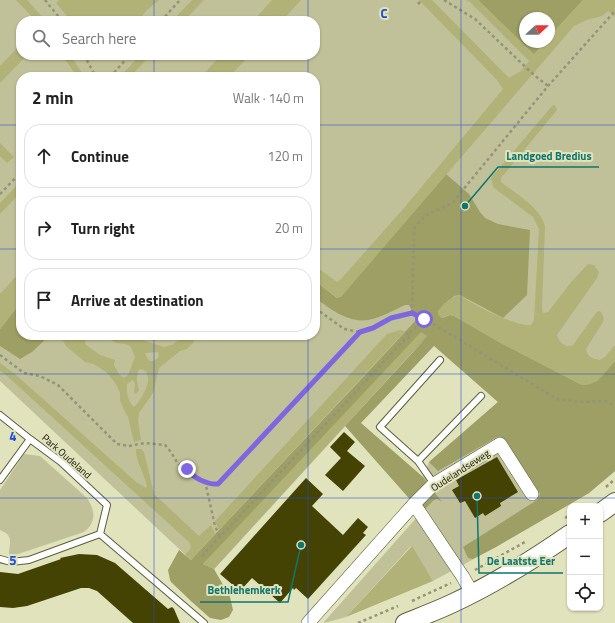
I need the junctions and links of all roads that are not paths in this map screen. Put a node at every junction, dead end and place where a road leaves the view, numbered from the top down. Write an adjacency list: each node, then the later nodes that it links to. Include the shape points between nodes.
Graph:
1 (440, 360): 5 (lane, via 380,427)
2 (481, 396): 5 (lane)
3 (0, 415): 4 (lane)
4 (30, 438): 6 (lane, Park Oudeland); 12 (lane, Park Oudeland, via 61,462 106,505)
5 (418, 461): 7 (lane)
6 (0, 480)
7 (434, 484): 8 (street, Oudelandseweg, via 500,444); 10 (street, Oudelandseweg)
8 (532, 494)
9 (615, 502): 11 (main road)
10 (414, 504): 15 (street); 17 (street, Oudelandseweg)
11 (603, 512)
12 (100, 534): 14 (lane, via 29,560 11,562); 16 (lane)
13 (567, 536): 15 (main road)
14 (0, 559)
15 (472, 593): 18 (main road)
16 (204, 623)
17 (308, 623)
18 (405, 623)

